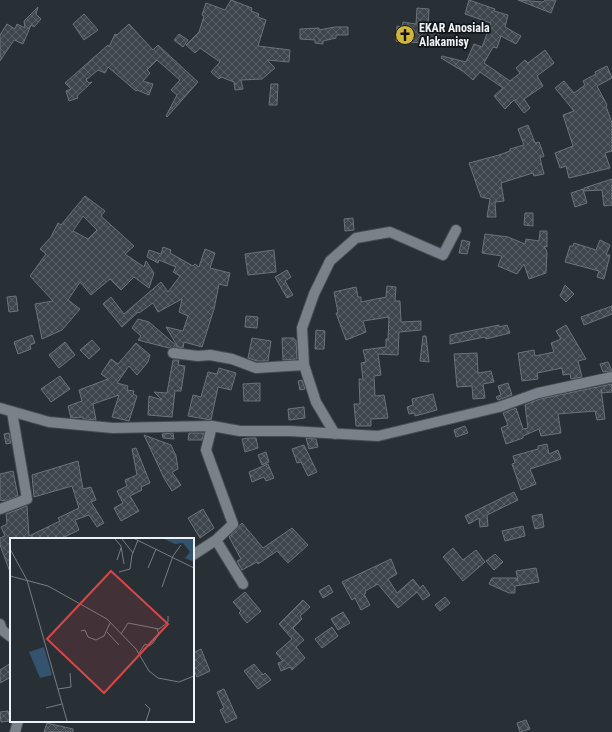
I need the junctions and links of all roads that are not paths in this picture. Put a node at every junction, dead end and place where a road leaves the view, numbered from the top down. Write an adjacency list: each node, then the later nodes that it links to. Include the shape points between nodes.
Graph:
1 (456, 230): 3 (street, via 443,255 390,232 356,238 330,261 314,294 302,328)
2 (173, 353): 3 (street, via 210,355 232,359 256,368)
3 (304, 365): 8 (street, via 316,402)
4 (612, 377): 8 (street, via 538,393 499,407 378,436)
5 (0, 408): 6 (street)
6 (12, 412): 7 (street, via 49,422 113,428); 9 (street, via 27,499)
7 (212, 426): 8 (street, via 240,431); 10 (street, via 206,450 234,524)
8 (335, 434)
9 (0, 509)
10 (216, 540): 11 (street); 12 (street)
11 (194, 554)
12 (244, 584)
13 (0, 624): 14 (street, via 2,630)
14 (10, 636)
15 (18, 722): 16 (street)
16 (15, 732)

